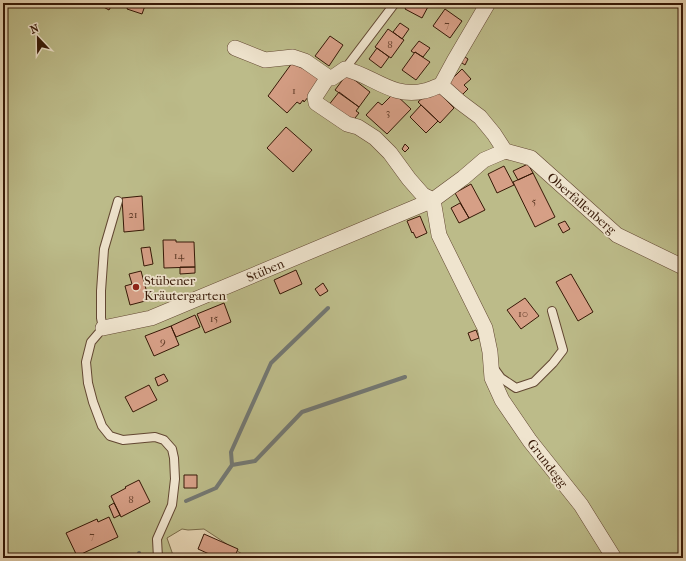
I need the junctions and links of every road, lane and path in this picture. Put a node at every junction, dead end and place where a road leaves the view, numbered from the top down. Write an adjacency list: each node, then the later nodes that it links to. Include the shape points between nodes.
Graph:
1 (394, 3): 4 (lane)
2 (488, 3): 6 (street)
3 (235, 48): 5 (street, via 265,60 293,57 305,61)
4 (345, 69): 5 (street, via 332,78); 6 (street, via 401,92 413,93)
5 (328, 77): 8 (street, via 315,97 316,103 347,124 358,127 375,138 423,194)
6 (441, 85): 7 (street, via 480,117)
7 (504, 151): 8 (street, Stüben, via 484,160); 10 (street, Oberfallenberg, via 531,158 617,235)
8 (433, 200): 12 (street, Stüben, via 151,318); 13 (street, via 439,235 485,328)
9 (118, 201): 12 (lane, via 104,250 100,291)
10 (683, 267)
11 (552, 311): 13 (lane, via 563,350 534,382 516,388 502,378)
12 (103, 328): 14 (lane, via 91,342 86,362 88,383 102,426 110,436 123,440 155,437 164,440 172,449 175,479 172,505 157,540)
13 (491, 365): 15 (street, Grundegg, via 492,378 502,400 530,441 581,505)
14 (158, 558)
15 (614, 558)

